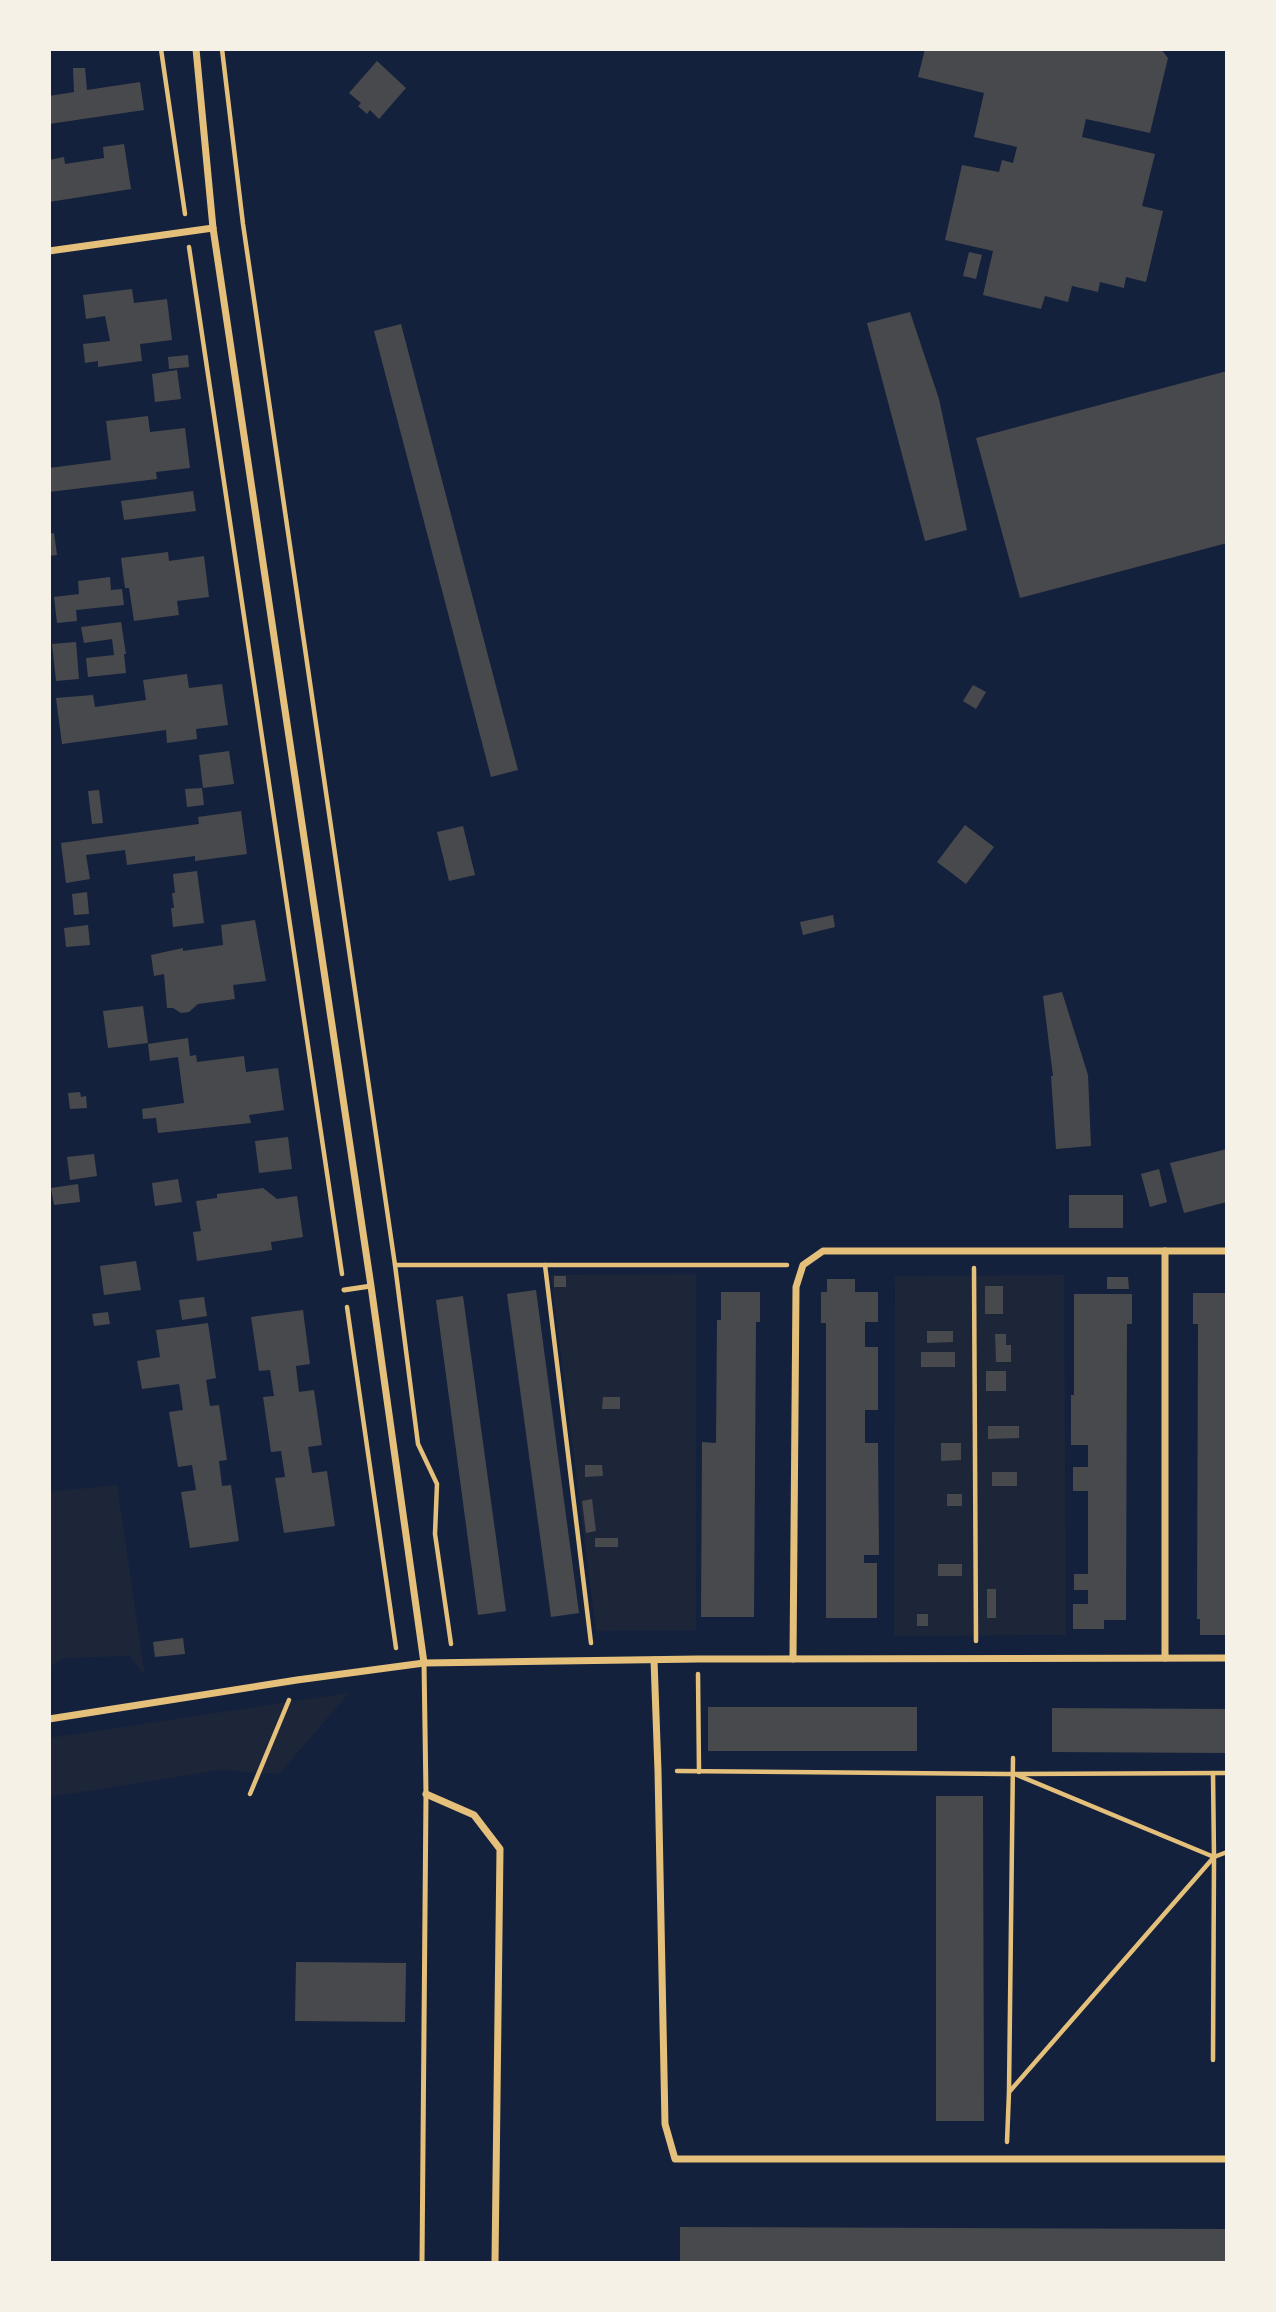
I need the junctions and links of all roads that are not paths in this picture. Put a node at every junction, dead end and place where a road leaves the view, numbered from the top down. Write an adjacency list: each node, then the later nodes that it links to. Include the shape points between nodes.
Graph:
1 (196, 49): 2 (street)
2 (214, 228): 3 (street); 6 (street)
3 (49, 251)
4 (1165, 1251): 5 (street); 8 (street); 10 (street, via 823,1251 803,1265 796,1287)
5 (1227, 1251)
6 (370, 1286): 7 (lane); 12 (street)
7 (344, 1290)
8 (1165, 1658): 9 (street); 10 (street)
9 (1227, 1658)
10 (793, 1659): 11 (street)
11 (654, 1660): 12 (street); 15 (street, via 665,2124 675,2159)
12 (424, 1663): 13 (street); 14 (lane)
13 (49, 1719)
14 (426, 1794): 16 (lane); 17 (street, via 474,1815 500,1849)
15 (1227, 2159)
16 (422, 2263)
17 (495, 2263)

